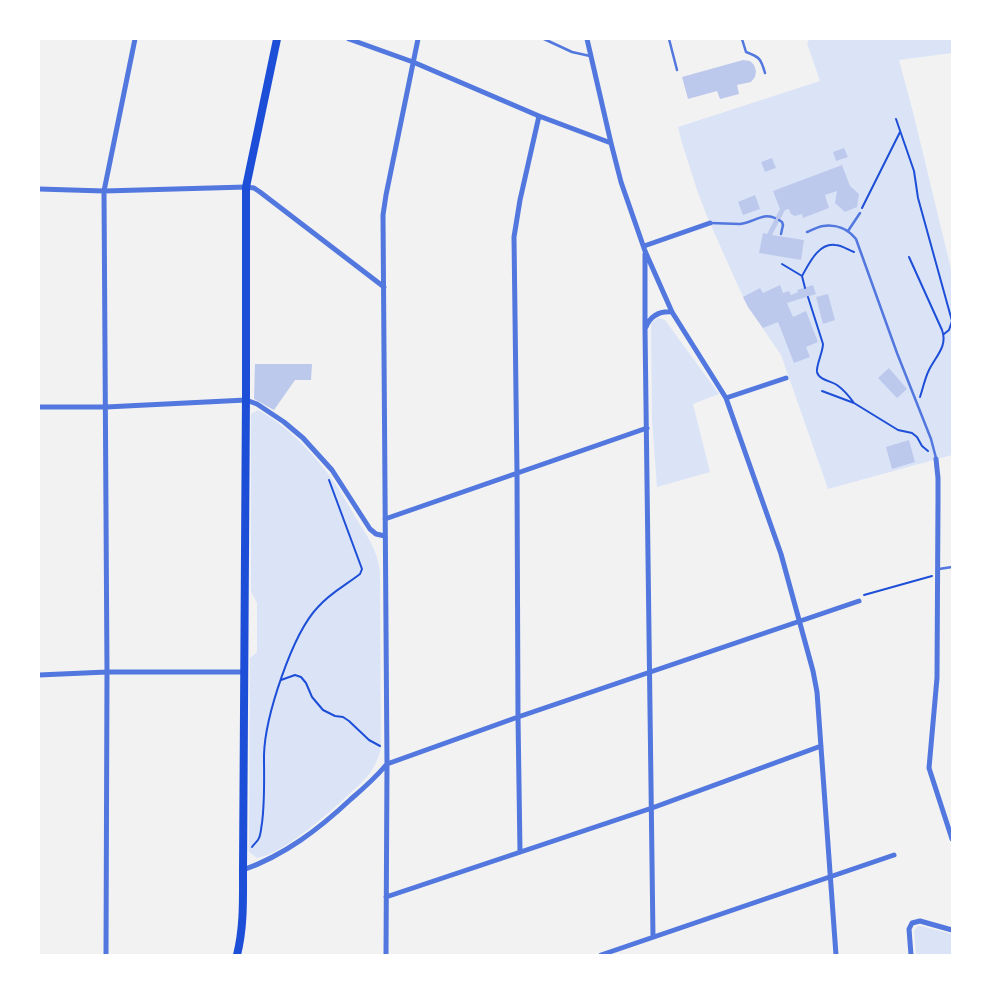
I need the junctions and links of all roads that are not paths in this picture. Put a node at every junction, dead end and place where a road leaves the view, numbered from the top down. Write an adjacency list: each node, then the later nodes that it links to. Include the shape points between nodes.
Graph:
1 (135, 39): 17 (street)
2 (277, 39): 15 (main road)
3 (349, 39): 10 (street)
4 (418, 39): 10 (street)
5 (544, 39): 9 (lane)
6 (587, 39): 9 (street)
7 (669, 39): 11 (lane)
8 (742, 39): 12 (lane, via 746,52 762,61)
9 (590, 56): 14 (street)
10 (413, 62): 13 (street); 26 (street, via 384,206)
11 (677, 70)
12 (765, 74)
13 (540, 116): 14 (street); 36 (street, via 514,237)
14 (611, 143): 25 (street, via 621,182)
15 (246, 187): 17 (street); 26 (street, via 260,192); 31 (main road)
16 (39, 189): 17 (street)
17 (104, 191): 33 (street)
18 (860, 213): 22 (lane)
19 (775, 218): 21 (lane, via 766,216 740,224)
20 (780, 220): 24 (lane)
21 (710, 223): 25 (street)
22 (848, 231): 23 (lane, via 822,226); 35 (lane, via 856,239 932,439)
23 (807, 232)
24 (781, 234)
25 (645, 248): 27 (street); 28 (street)
26 (384, 287): 37 (street)
27 (672, 312): 28 (street, via 656,314); 30 (street)
28 (645, 329): 34 (street)
29 (786, 378): 30 (street)
30 (726, 398): 42 (street, via 781,554)
31 (246, 400): 33 (street); 38 (street, via 298,433 332,470 370,529); 44 (main road)
32 (39, 407): 33 (street)
33 (106, 407): 43 (street)
34 (647, 428): 36 (street); 45 (street)
35 (935, 456): 40 (street)
36 (517, 473): 37 (street); 47 (street)
37 (385, 519): 38 (street)
38 (385, 536): 49 (street)
39 (952, 566): 40 (lane)
40 (939, 572): 51 (street, via 937,686 929,768)
41 (859, 601): 42 (street)
42 (800, 620): 45 (street); 48 (street, via 815,681)
43 (107, 672): 44 (street); 46 (street); 59 (street)
44 (244, 672): 54 (main road)
45 (651, 672): 47 (street); 50 (street)
46 (39, 675)
47 (518, 718): 49 (street); 52 (street)
48 (821, 746): 50 (street); 55 (street)
49 (387, 764): 54 (street, via 320,827 280,854); 56 (street)
50 (652, 808): 52 (street); 58 (street)
51 (952, 839)
52 (520, 852): 56 (street)
53 (894, 855): 55 (street)
54 (243, 870): 60 (main road, via 244,907)
55 (830, 876): 58 (street); 63 (street)
56 (386, 897): 61 (street)
57 (952, 930): 64 (street, via 920,921 912,923 909,929)
58 (653, 937): 62 (street)
59 (106, 955)
60 (237, 955)
61 (386, 955)
62 (601, 955)
63 (836, 955)
64 (911, 955)

